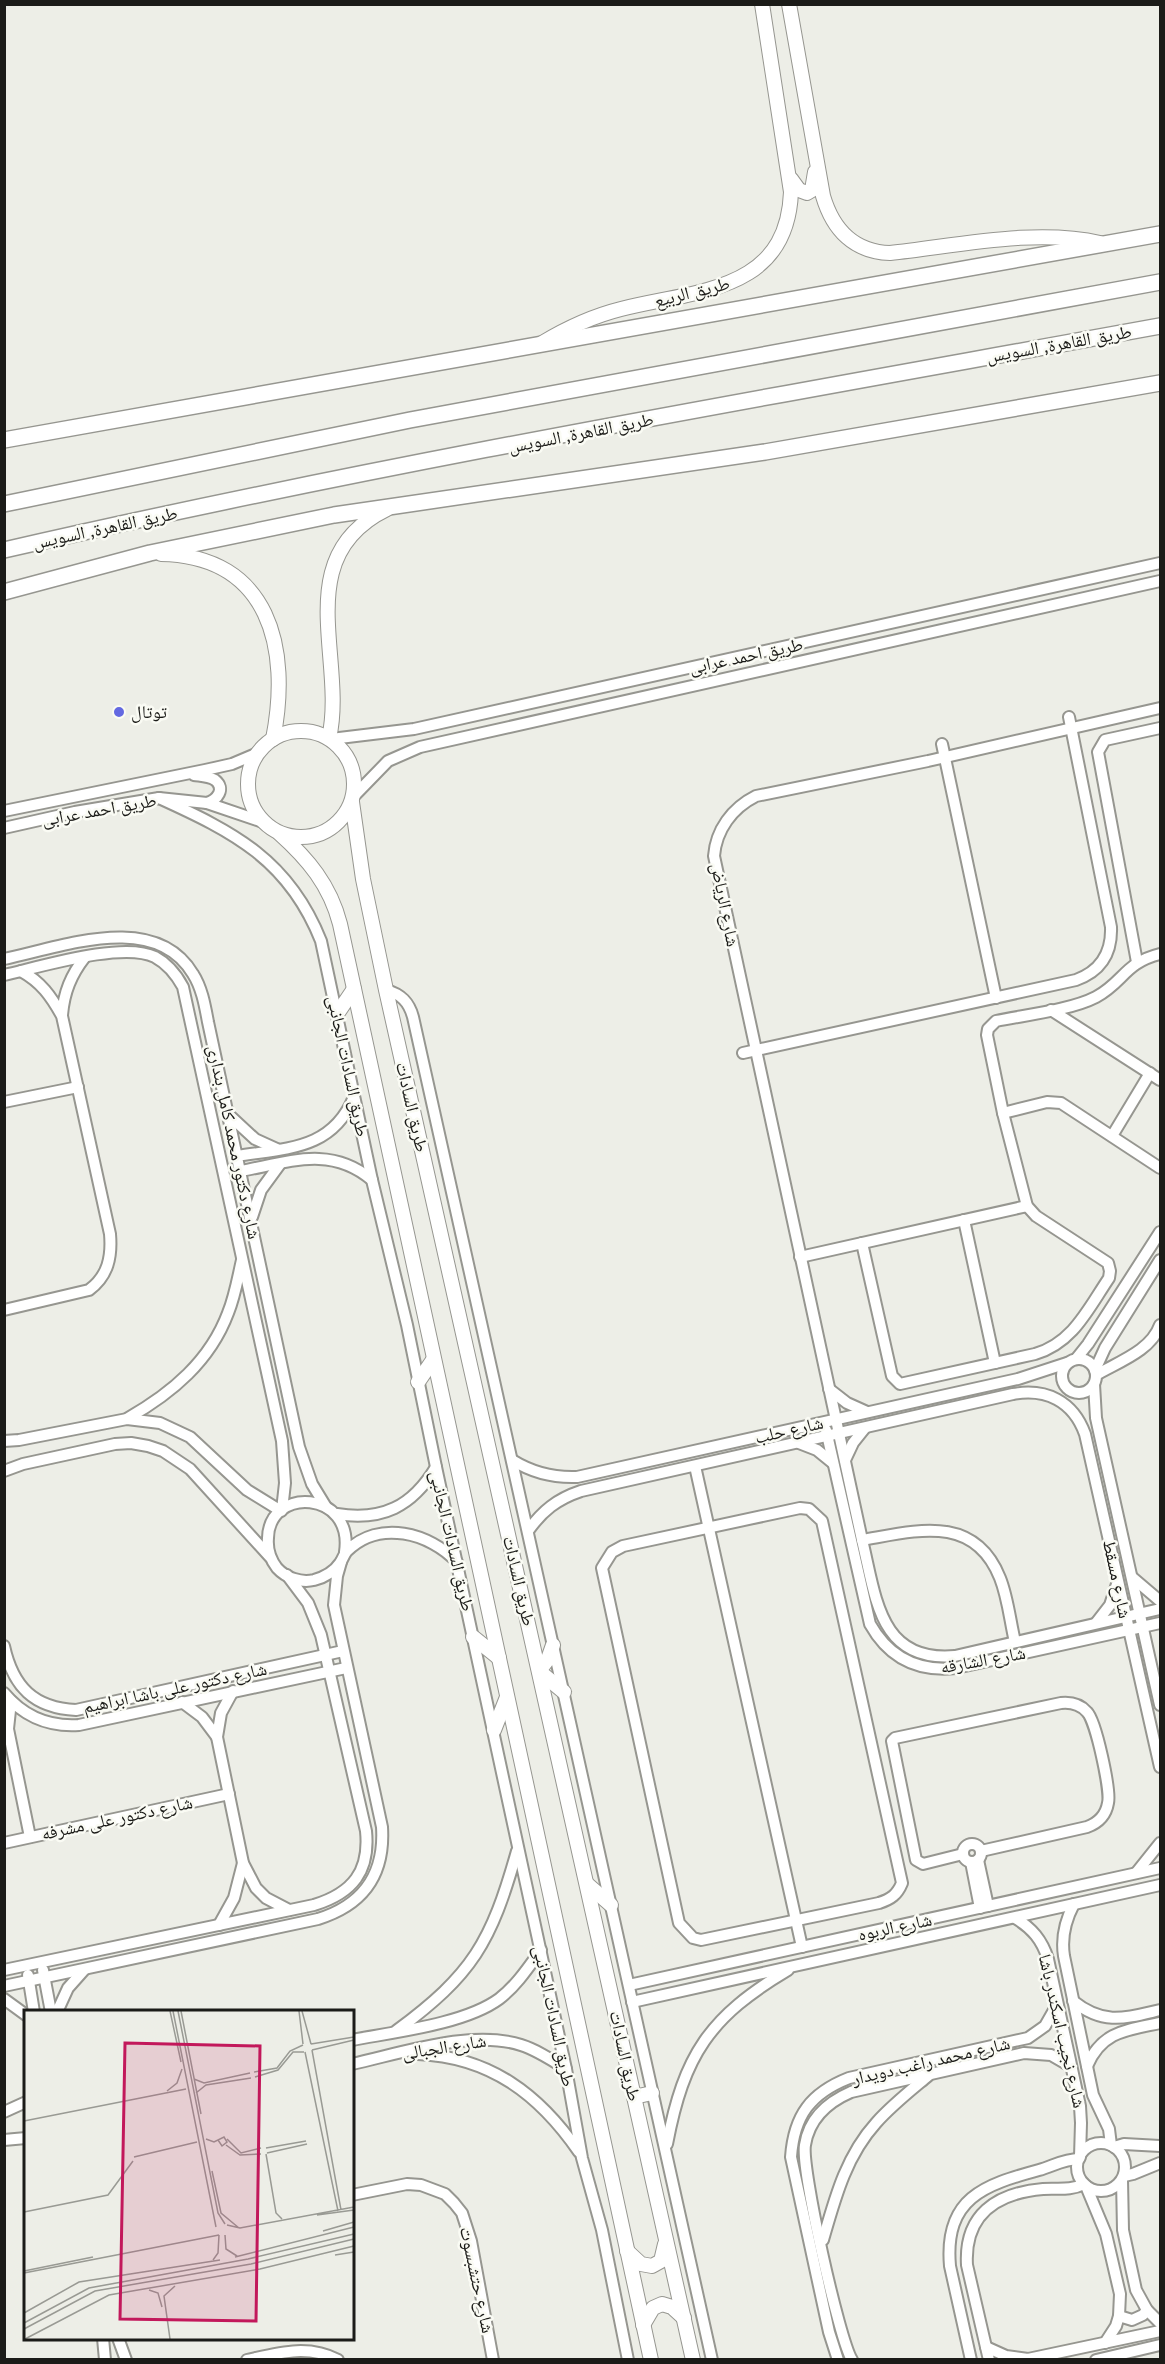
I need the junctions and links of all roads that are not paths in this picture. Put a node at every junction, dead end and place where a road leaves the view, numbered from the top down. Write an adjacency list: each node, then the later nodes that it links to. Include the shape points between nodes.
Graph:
1 (762, 4): 4 (main road, طريق الربيع)
2 (789, 4): 3 (main road)
3 (816, 165): 4 (main road, via 812,190 807,193 799,190); 6 (main road, via 834,224 850,241 873,251 890,253 1040,238)
4 (790, 177): 9 (main road, طريق الربيع, via 791,201 784,230 765,259 748,274 716,289 604,314)
5 (1161, 234): 6 (highway)
6 (1107, 245): 9 (highway)
7 (1161, 282): 12 (highway, via 410,420)
8 (1161, 326): 14 (highway, طريق القاهرة, السويس, via 523,443 270,492)
9 (537, 345): 11 (highway)
10 (1161, 383): 13 (highway, طريق القاهرة, السويس, via 765,452)
11 (4, 440)
12 (4, 504)
13 (395, 505): 15 (highway, طريق القاهرة, السويس); 27 (main road, via 365,522 353,534 330,580 326,616 332,702)
14 (4, 550)
15 (150, 554): 18 (highway, طريق القاهرة, السويس); 26 (main road, via 181,555 212,563 236,578 259,603 268,618 277,651 279,695)
16 (1161, 563): 19 (street, طريق احمد عرابى)
17 (1161, 581): 20 (street, طريق احمد عرابى)
18 (4, 592)
19 (989, 602): 20 (street); 22 (street, طريق احمد عرابى)
20 (994, 619): 25 (street, طريق احمد عرابى)
21 (1161, 708): 23 (street, شارع الرياض)
22 (480, 715): 25 (street); 27 (street, طريق احمد عرابى, via 414,729)
23 (1070, 722): 30 (street, شارع الرياض); 49 (street, via 1111,927 1109,950 1087,976)
24 (1161, 728): 44 (street, via 1105,740 1098,752)
25 (484, 731): 34 (street, طريق احمد عرابى, via 398,755 380,768)
26 (273, 739): 27 (main road, via 301,731); 29 (main road)
27 (330, 739): 34 (main road, via 349,760 355,777)
28 (942, 744): 30 (street)
29 (258, 753): 31 (street, طريق احمد عرابى, via 232,764); 38 (main road, via 250,770 248,791)
30 (944, 756): 49 (street); 55 (street, شارع الرياض, via 756,796 739,807 722,827 715,846 716,866)
31 (186, 774): 32 (street, طريق احمد عرابى); 35 (street, via 208,777 218,783 220,793)
32 (71, 796): 36 (street, طريق احمد عرابى); 37 (street)
33 (159, 798): 35 (street, طريق احمد عرابى); 37 (street, طريق احمد عرابى); 51 (street, طريق السادات الجانبى, via 230,832 278,872 316,927)
34 (353, 799): 40 (main road, via 345,816 326,832 303,838); 48 (main road, طريق السادات, via 363,879)
35 (207, 803): 38 (street, طريق احمد عرابى)
36 (4, 811)
37 (75, 813): 39 (street, طريق احمد عرابى)
38 (263, 822): 40 (main road)
39 (4, 828)
40 (279, 833): 47 (main road, طريق السادات, via 325,884 337,914)
41 (1161, 954): 44 (street)
42 (86, 957): 45 (street, شارع دكتور محمد كامل بندارى); 52 (street, via 70,978); 54 (street, شارع دكتور محمد كامل بندارى, via 141,952 165,963 183,987)
43 (4, 959): 53 (street, شارع دكتور محمد كامل بندارى, via 125,936 155,941 178,956 194,975)
44 (1137, 962): 50 (street, via 1096,997)
45 (21, 971): 46 (street, شارع دكتور محمد كامل بندارى); 52 (street, via 42,985)
46 (4, 975)
47 (354, 989): 51 (main road); 82 (main road, طريق السادات)
48 (386, 990): 99 (street, via 401,996 411,1009); 134 (main road, طريق السادات)
49 (996, 998): 55 (street)
50 (1051, 1010): 57 (street); 63 (street, via 996,1021 988,1029)
51 (337, 1014): 60 (street, طريق السادات الجانبى)
52 (62, 1016): 59 (street)
53 (208, 1022): 54 (street); 62 (street, شارع دكتور محمد كامل بندارى)
54 (193, 1026): 76 (street, شارع دكتور محمد كامل بندارى)
55 (755, 1050): 56 (street); 77 (street, شارع الرياض)
56 (743, 1053)
57 (1150, 1073): 58 (street); 64 (street)
58 (1161, 1080)
59 (78, 1087): 61 (street); 79 (street, via 110,1234 109,1263 98,1284 89,1290)
60 (355, 1097): 65 (street, via 349,1111 329,1133 317,1140); 70 (street, طريق السادات الجانبى)
61 (4, 1102)
62 (228, 1113): 65 (street, via 255,1139); 66 (street, شارع دكتور محمد كامل بندارى)
63 (1003, 1113): 64 (street, via 1057,1102 1066,1104); 71 (street)
64 (1112, 1136): 68 (street)
65 (278, 1149): 66 (street)
66 (237, 1156): 69 (street, شارع دكتور محمد كامل بندارى)
67 (280, 1164): 69 (street); 70 (street, via 330,1158 353,1166); 72 (street, via 261,1190)
68 (1161, 1168)
69 (241, 1172): 72 (street, شارع دكتور محمد كامل بندارى)
70 (372, 1180): 86 (street, طريق السادات الجانبى)
71 (1027, 1206): 73 (street); 84 (street, via 1108,1263 1110,1274 1077,1327 1058,1344)
72 (251, 1220): 105 (street, شارع دكتور محمد كامل بندارى, via 299,1447 312,1484)
73 (964, 1220): 75 (street); 84 (street)
74 (1161, 1232): 83 (street, via 1088,1344)
75 (862, 1243): 77 (street); 84 (street, via 894,1380 905,1384)
76 (243, 1256): 91 (street, via 229,1313 206,1355 172,1389); 106 (street, شارع دكتور محمد كامل بندارى, via 282,1441 285,1476)
77 (800, 1257): 88 (street, شارع الرياض)
78 (1161, 1260): 85 (street, via 1105,1348)
79 (4, 1310)
80 (1161, 1325): 81 (street)
81 (1158, 1338): 85 (street)
82 (433, 1360): 86 (main road); 131 (main road, طريق السادات)
83 (1071, 1361): 85 (street, via 1090,1362); 87 (street, via 1061,1374); 90 (street, شارع حلب, via 1018,1378)
84 (995, 1363)
85 (1095, 1376): 87 (street, via 1081,1393); 115 (street, شارع مسقط, via 1096,1418)
86 (418, 1382): 103 (street, طريق السادات الجانبى)
87 (1066, 1388): 89 (street)
88 (829, 1389): 90 (street); 92 (street, شارع الرياض)
89 (1059, 1399): 94 (street, شارع حلب, via 1020,1392); 116 (street, شارع مسقط, via 1075,1414 1085,1434)
90 (867, 1412): 92 (street, شارع حلب)
91 (126, 1419): 97 (street); 106 (street, via 160,1423 190,1437 247,1490)
92 (836, 1419): 93 (street, شارع حلب); 95 (street, شارع الرياض)
93 (824, 1422): 96 (street); 99 (street, شارع حلب, via 577,1477 537,1473)
94 (866, 1428): 95 (street, شارع حلب); 100 (street)
95 (839, 1434): 96 (street, شارع حلب); 100 (street, شارع الشارقه)
96 (827, 1436): 98 (street, شارع حلب); 101 (street, شارع الشارقه)
97 (4, 1441)
98 (799, 1443): 101 (street, via 818,1450); 102 (street, شارع حلب)
99 (512, 1460): 109 (street)
100 (845, 1461): 110 (street, شارع الشارقه)
101 (833, 1463): 124 (street, شارع الشارقه, via 870,1624 887,1649 899,1658 927,1669 956,1668)
102 (695, 1466): 108 (street); 109 (street, شارع حلب, via 568,1495 545,1510)
103 (436, 1467): 107 (street, via 417,1494 390,1511 355,1517); 113 (street, طريق السادات الجانبى)
104 (4, 1471): 112 (street, via 115,1444 148,1446 177,1458 190,1469)
105 (326, 1507): 106 (street, via 303,1502); 107 (street)
106 (281, 1511): 112 (street, via 268,1533)
107 (337, 1514): 111 (street, via 346,1532)
108 (708, 1527): 164 (street); 164 (street, via 623,1546 612,1552 602,1568 679,1923 693,1938 710,1940); 164 (street, via 800,1508 809,1509 822,1521 899,1862 902,1883 890,1899)
109 (528, 1531): 127 (street)
110 (862, 1540): 126 (street, via 928,1529 953,1533 970,1542 985,1554 999,1575); 126 (street, شارع الشارقه, via 881,1617 888,1630 911,1650 925,1655 955,1656)
111 (343, 1557): 113 (street, via 356,1544 381,1534 409,1534 436,1544); 114 (street, via 322,1578 298,1580); 129 (street, via 336,1576 334,1605)
112 (271, 1559): 114 (street)
113 (457, 1562): 125 (street, طريق السادات الجانبى)
114 (287, 1575): 130 (street, via 316,1619)
115 (1132, 1577): 117 (street); 119 (street, شارع مسقط)
116 (1118, 1583): 120 (street, شارع مسقط); 121 (street, via 1110,1605)
117 (1161, 1601)
118 (1161, 1609): 119 (street, شارع الشارقه)
119 (1140, 1613): 120 (street, شارع الشارقه); 123 (street, شارع مسقط)
120 (1125, 1616): 121 (street, شارع الشارقه); 124 (street, شارع مسقط)
121 (1096, 1623): 126 (street, شارع الشارقه)
122 (1161, 1623): 123 (street, شارع الشارقه)
123 (1143, 1626): 124 (street, شارع الشارقه); 141 (street, شارع مسقط)
124 (1128, 1630): 145 (street, شارع مسقط)
125 (473, 1636): 131 (main road); 143 (street, طريق السادات الجانبى)
126 (1015, 1642)
127 (553, 1645): 134 (main road); 136 (street)
128 (4, 1646): 140 (street, شارع دكتور على باشا ابراهيم, via 15,1679)
129 (343, 1651): 130 (street, شارع دكتور على باشا ابراهيم); 132 (street)
130 (326, 1655): 133 (street); 140 (street, شارع دكتور على باشا ابراهيم, via 76,1710)
131 (499, 1658): 138 (main road, طريق السادات)
132 (346, 1668): 133 (street, شارع دكتور على باشا ابراهيم); 163 (street, via 383,1842 376,1871 360,1896 335,1914)
133 (330, 1671): 135 (street, شارع دكتور على باشا ابراهيم); 158 (street, via 368,1845 366,1859 352,1885)
134 (540, 1672): 136 (main road); 155 (main road, طريق السادات)
135 (233, 1691): 139 (street, شارع دكتور على باشا ابراهيم); 144 (street, via 221,1713)
136 (564, 1692): 159 (street)
137 (8, 1697): 142 (street, شارع دكتور على باشا ابراهيم, via 24,1713); 147 (street, via 8,1729)
138 (507, 1697): 143 (main road); 220 (main road, طريق السادات)
139 (182, 1702): 142 (street, شارع دكتور على باشا ابراهيم, via 79,1725); 144 (street)
140 (47, 1705): 142 (street)
141 (1161, 1705)
142 (40, 1721)
143 (494, 1730): 150 (street, طريق السادات الجانبى)
144 (217, 1737): 146 (street)
145 (1161, 1767)
146 (229, 1794): 147 (street, شارع دكتور على مشرفه); 152 (street)
147 (30, 1837): 148 (street, شارع دكتور على مشرفه)
148 (4, 1843)
149 (1161, 1843): 154 (street)
150 (518, 1847): 168 (street, طريق السادات الجانبى); 192 (street, via 500,1907 481,1948 453,1984)
151 (973, 1857): 151 (street, via 923,1864 916,1860 892,1741 1061,1703 1085,1709 1093,1722 1109,1792 1101,1818 1087,1827); 160 (street)
152 (243, 1863): 161 (street, via 266,1898); 165 (street, via 234,1898)
153 (1161, 1868): 154 (street, شارع الربوه)
154 (1136, 1874): 160 (street, شارع الربوه)
155 (587, 1884): 159 (main road); 204 (main road, طريق السادات)
156 (1161, 1885): 157 (street, شارع الربوه)
157 (1074, 1904): 162 (street, شارع الربوه); 167 (street, شارع نجيب اسكندر باشا, via 1065,1924)
158 (314, 1905): 161 (street); 163 (street)
159 (611, 1905): 178 (street)
160 (984, 1907): 166 (street, شارع الربوه)
161 (290, 1910): 165 (street)
162 (1015, 1918): 169 (street, شارع نجيب اسكندر باشا, via 1033,1932); 171 (street, شارع الربوه)
163 (318, 1919): 173 (street)
164 (796, 1921): 166 (street)
165 (219, 1925): 170 (street)
166 (802, 1947): 175 (street, شارع الربوه)
167 (1063, 1947): 169 (street, via 1053,1945); 182 (street, شارع نجيب اسكندر باشا)
168 (541, 1950): 192 (street, شارع الجبالى, via 514,1986 479,2011); 201 (street, طريق السادات الجانبى)
169 (1045, 1951): 184 (street, شارع نجيب اسكندر باشا)
170 (42, 1962): 172 (street); 176 (street)
171 (797, 1965): 179 (street, شارع الربوه); 211 (street, via 747,1996 706,2038 680,2090)
172 (26, 1966): 174 (street); 177 (street)
173 (86, 1968): 176 (street); 187 (street, via 68,1988)
174 (4, 1970)
175 (701, 1970): 178 (street, شارع الربوه); 179 (street)
176 (45, 1977): 177 (street); 186 (street)
177 (29, 1981): 180 (street); 185 (street)
178 (629, 1985): 183 (street)
179 (705, 1985): 183 (street, شارع الربوه)
180 (4, 1986)
181 (4, 1999): 189 (street)
182 (1073, 2001): 190 (street); 200 (street, شارع نجيب اسكندر باشا)
183 (632, 2002): 203 (street)
184 (1057, 2005): 193 (street); 199 (street, شارع نجيب اسكندر باشا)
185 (34, 2010)
186 (51, 2010)
187 (58, 2010)
188 (1161, 2010): 190 (street, via 1121,2019)
189 (24, 2014)
190 (1103, 2017): 194 (street, via 1102,2028)
191 (1161, 2023): 194 (street)
192 (396, 2031): 195 (street, شارع الجبالى)
193 (1036, 2034): 197 (street); 227 (street, شارع محمد راغب دويدار, via 1021,2041 849,2078 818,2094 806,2107 795,2131 791,2157)
194 (1108, 2037): 200 (street)
195 (354, 2040)
196 (402, 2053): 198 (street, شارع الجبالى); 201 (street, شارع الجبالى, via 476,2039 498,2039 529,2048); 212 (street, via 434,2054 464,2061 512,2082 544,2108)
197 (1041, 2053): 199 (street, شارع محمد راغب دويدار); 202 (street, شارع محمد راغب دويدار, via 1024,2053)
198 (354, 2064)
199 (1070, 2066): 213 (street, شارع نجيب اسكندر باشا, via 1082,2123)
200 (1086, 2066): 209 (street, شارع نجيب اسكندر باشا)
201 (566, 2069): 212 (street, طريق السادات الجانبى)
202 (930, 2074): 219 (street, via 891,2107 860,2144 838,2188); 219 (street, شارع محمد راغب دويدار, via 851,2092 832,2102 817,2117 805,2144 804,2158)
203 (652, 2093): 204 (main road); 211 (street)
204 (634, 2097): 218 (main road, طريق السادات)
205 (24, 2103): 206 (street)
206 (4, 2112)
207 (24, 2138): 208 (street)
208 (4, 2140)
209 (1113, 2146): 210 (street); 213 (street, via 1090,2146); 215 (street, via 1125,2163)
210 (1161, 2146)
211 (666, 2150): 243 (street)
212 (582, 2158): 240 (street, طريق السادات الجانبى, via 602,2230)
213 (1079, 2158): 216 (street, via 1078,2172); 233 (street, via 987,2186 956,2220 949,2250 950,2266)
214 (1161, 2163): 215 (street)
215 (1123, 2178): 216 (street, via 1106,2191); 221 (street, via 1123,2230 1136,2290)
216 (1085, 2185): 222 (street, via 1106,2234 1120,2294); 232 (street, via 1013,2195 985,2210 974,2222 966,2250 967,2265)
217 (354, 2195): 239 (street, شارع حتشبسوت, via 420,2185 439,2191 454,2203 467,2225)
218 (666, 2240): 220 (main road, via 661,2261 652,2266 641,2264); 223 (main road, طريق السادات)
219 (822, 2243): 227 (street, شارع محمد راغب دويدار)
220 (627, 2251): 225 (main road, طريق السادات)
221 (1147, 2310): 222 (street, via 1131,2320); 224 (street)
222 (1119, 2316): 230 (street)
223 (684, 2318): 225 (main road, via 662,2304 653,2308); 242 (main road, طريق السادات)
224 (1161, 2323)
225 (644, 2325): 241 (main road, طريق السادات)
226 (1161, 2331): 230 (street)
227 (836, 2333): 244 (street, شارع محمد راغب دويدار); 245 (street, شارع محمد راغب دويدار)
228 (103, 2340): 235 (street)
229 (119, 2340): 236 (street)
230 (1106, 2343): 234 (street)
231 (1161, 2345): 248 (street)
232 (986, 2347): 234 (street); 247 (street)
233 (970, 2355): 246 (street)
234 (1018, 2359)
235 (105, 2360)
236 (126, 2360)
237 (247, 2360): 238 (street, via 298,2350 324,2353)
238 (338, 2360)
239 (493, 2360)
240 (628, 2360)
241 (651, 2360)
242 (693, 2360)
243 (712, 2360)
244 (838, 2360)
245 (852, 2360)
246 (962, 2360)
247 (989, 2360)
248 (1096, 2360)

